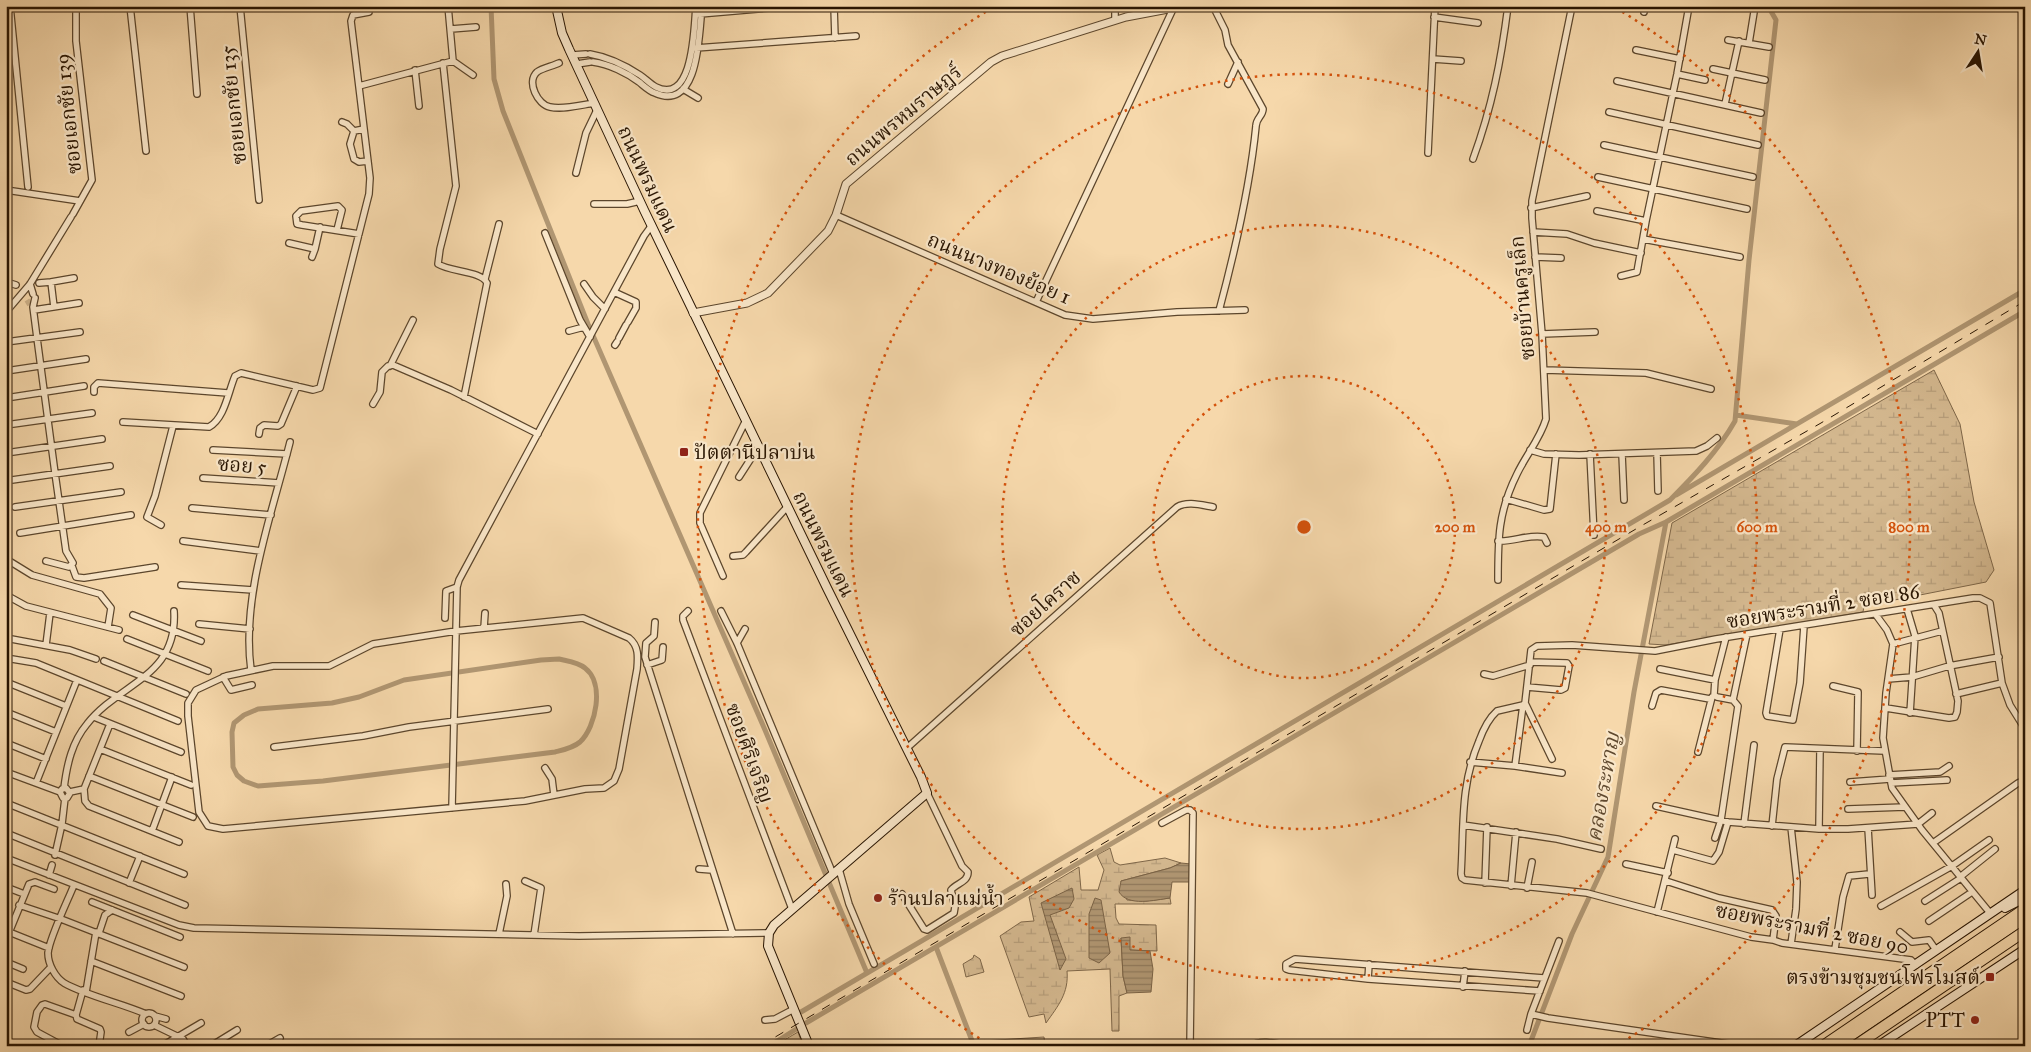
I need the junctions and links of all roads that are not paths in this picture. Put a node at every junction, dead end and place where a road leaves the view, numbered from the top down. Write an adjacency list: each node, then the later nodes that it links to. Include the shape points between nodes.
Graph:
1 (10, 6): 81 (street)
2 (76, 6): 86 (street, ซอยเอกชัย 139, via 76,42 92,180)
3 (130, 6): 73 (street)
4 (190, 6): 59 (street)
5 (240, 6): 85 (street, ซอยเอกชัย 135)
6 (369, 6): 57 (street, via 368,12 351,17)
7 (448, 6): 27 (street)
8 (556, 6): 37 (main road, ถนนพรมแดน, via 562,33)
9 (696, 6): 22 (street)
10 (702, 6): 22 (street)
11 (792, 6): 22 (street)
12 (834, 6): 29 (street)
13 (1115, 6): 24 (street)
14 (1184, 6): 21 (street, ถนนพรหมราษฎร์)
15 (1214, 6): 43 (street)
16 (1435, 6): 23 (street)
17 (1508, 6): 76 (street, via 1495,90)
18 (1572, 6): 89 (street, ซอยบ้านครูเล็ก)
19 (1689, 6): 39 (street)
20 (1755, 6): 32 (street)
21 (1173, 8): 24 (street, ถนนพรหมราษฎร์); 120 (street)
22 (698, 14): 34 (street)
23 (1434, 17): 25 (street); 38 (street)
24 (1115, 20): 92 (street, ถนนพรหมราษฎร์, via 991,62 846,184)
25 (1478, 23)
26 (476, 27): 27 (street)
27 (450, 29): 40 (street)
28 (856, 36): 29 (street)
29 (835, 38): 34 (street)
30 (1728, 40): 31 (street)
31 (1739, 41): 32 (street); 49 (street)
32 (1749, 43): 33 (street)
33 (1769, 47)
34 (694, 48): 52 (street, via 685,77 673,88 657,88); 58 (street, via 693,74)
35 (1636, 50): 39 (street)
36 (590, 54): 37 (street); 42 (street); 52 (street, via 625,67)
37 (572, 55): 46 (main road, ถนนพรมแดน)
38 (1433, 59): 41 (street); 74 (street)
39 (1680, 59): 50 (street)
40 (453, 61): 44 (street); 51 (street)
41 (1461, 61)
42 (593, 62): 46 (street); 52 (street)
43 (1238, 62): 56 (street); 126 (street, via 1263,113 1256,122 1251,168)
44 (443, 63): 48 (street); 111 (street, via 456,186 438,264)
45 (559, 63): 64 (street, via 537,72 534,78 536,98 540,103 554,108)
46 (577, 64): 64 (main road, ถนนพรมแดน)
47 (1713, 68): 49 (street)
48 (415, 70): 57 (street); 63 (street)
49 (1732, 73): 54 (street); 62 (street)
50 (1677, 74): 53 (street); 60 (street)
51 (473, 75)
52 (638, 77): 58 (street, via 655,93 662,95 676,94)
53 (1705, 80)
54 (1764, 80)
55 (1617, 81): 60 (street)
56 (1228, 84)
57 (358, 86): 69 (street)
58 (683, 89): 61 (street)
59 (197, 94)
60 (1673, 94): 62 (street); 68 (street)
61 (698, 98)
62 (1725, 104): 66 (street)
63 (419, 106)
64 (595, 106): 78 (street); 87 (main road, ถนนพรมแดน)
65 (1609, 112): 68 (street)
66 (1761, 113)
67 (342, 122): 70 (street)
68 (1666, 125): 72 (street); 75 (street)
69 (364, 128): 70 (street); 77 (street)
70 (354, 131): 77 (street, via 350,144 354,159)
71 (1604, 145): 75 (street)
72 (1758, 145)
73 (146, 151)
74 (1428, 152)
75 (1659, 157): 80 (street); 82 (street)
76 (1473, 159)
77 (368, 160): 100 (street, via 370,185)
78 (576, 173)
79 (1598, 177): 82 (street)
80 (1753, 177)
81 (28, 187)
82 (1653, 189): 90 (street); 93 (street)
83 (6, 190): 86 (street)
84 (1587, 196): 89 (street)
85 (259, 200)
86 (80, 201): 115 (street, ซอยเอกชัย 139)
87 (640, 201): 88 (street); 95 (main road, ถนนพรมแดน)
88 (594, 204)
89 (1531, 208): 98 (street, ซอยบ้านครูเล็ก)
90 (1747, 209)
91 (1597, 210): 93 (street)
92 (836, 215): 120 (street, ถนนนางทองย้อย 1); 128 (street, ถนนพรหมราษฎร์, via 820,241 768,293 746,302)
93 (1646, 220): 101 (street)
94 (499, 224): 111 (street)
95 (652, 225): 118 (street); 128 (main road, ถนนพรมแดน)
96 (320, 227): 97 (street); 97 (street, via 297,224 298,212 340,207); 103 (street)
97 (337, 230): 100 (street)
98 (1533, 232): 104 (street, via 1567,234); 106 (street, ซอยบ้านครูเล็ก)
99 (545, 233): 130 (street)
100 (359, 234): 145 (street, via 322,385 318,390)
101 (1643, 239): 104 (street); 107 (street)
102 (289, 243): 103 (street)
103 (314, 249): 105 (street)
104 (1641, 253): 109 (street, via 1637,272)
105 (312, 257)
106 (1535, 257): 108 (street); 134 (street, ซอยบ้านครูเล็ก)
107 (1740, 257)
108 (1561, 258)
109 (1621, 276)
110 (74, 278): 113 (street)
111 (486, 279): 150 (street)
112 (6, 282): 117 (street)
113 (52, 282): 114 (street); 123 (street)
114 (39, 283)
115 (30, 284): 119 (street, ซอยเอกชัย 139); 122 (street, via 34,296)
116 (584, 284): 124 (street)
117 (16, 285)
118 (614, 292): 124 (street); 138 (street, via 636,302 636,308)
119 (23, 293): 122 (street); 127 (street, ซอยเอกชัย 139)
120 (1036, 302): 126 (street, ถนนนางทองย้อย 1, via 1065,315 1093,319)
121 (79, 303): 123 (street)
122 (31, 306): 123 (street); 136 (street)
123 (54, 306)
124 (605, 309): 135 (street)
125 (1245, 310): 126 (street, ถนนนางทองย้อย 1)
126 (1219, 311)
127 (6, 312)
128 (693, 313): 155 (main road, ถนนพรมแดน)
129 (413, 320): 141 (street)
130 (584, 327): 131 (street); 135 (street)
131 (568, 331)
132 (80, 332): 136 (street)
133 (1596, 332): 134 (street)
134 (1542, 334): 142 (street, ซอยบ้านครูเล็ก)
135 (591, 336): 160 (street)
136 (37, 338): 137 (street); 140 (street)
137 (6, 342)
138 (617, 342)
139 (86, 358): 140 (street)
140 (40, 365): 143 (street); 147 (street)
141 (390, 366): 150 (street); 152 (street, via 382,372 380,392)
142 (1544, 370): 146 (street, via 1646,372); 167 (street, ซอยบ้านครูเล็ก, via 1546,419)
143 (6, 371)
144 (84, 386): 147 (street)
145 (296, 386): 149 (street, via 241,373 235,376); 159 (street, via 281,424 264,425)
146 (1711, 389)
147 (44, 392): 151 (street); 154 (street)
148 (94, 392): 149 (street, via 98,383)
149 (228, 393): 158 (street, via 215,424 209,427)
150 (464, 397): 160 (street)
151 (6, 398)
152 (373, 404)
153 (92, 413): 154 (street)
154 (47, 420): 157 (street); 164 (street)
155 (746, 420): 165 (main road, ถนนพรมแดน); 204 (street, via 700,513 700,523)
156 (123, 422): 158 (street)
157 (6, 425)
158 (173, 426): 191 (street, via 148,513 149,519)
159 (259, 434)
160 (538, 434): 207 (street)
161 (1717, 438): 168 (street, via 1696,451)
162 (102, 439): 164 (street)
163 (290, 442): 170 (street)
164 (51, 446): 169 (street); 175 (street)
165 (759, 446): 177 (street); 185 (main road, ถนนพรมแดน)
166 (213, 450): 170 (street)
167 (1530, 450): 171 (street); 182 (street, ซอยบ้านครูเล็ก)
168 (1657, 452): 173 (street); 180 (street)
169 (6, 453)
170 (287, 454): 179 (street)
171 (1556, 454): 172 (street); 182 (street, via 1550,509)
172 (1590, 454): 173 (street); 194 (street)
173 (1622, 454): 184 (street)
174 (110, 466): 175 (street)
175 (54, 472): 178 (street); 183 (street)
176 (203, 478): 179 (street, ซอย 5)
177 (739, 478)
178 (12, 480)
179 (279, 483): 190 (street)
180 (1658, 491)
181 (122, 492): 183 (street)
182 (1506, 499): 196 (street, ซอยบ้านครูเล็ก)
183 (58, 500): 186 (street); 192 (street)
184 (1624, 500)
185 (788, 506): 199 (street, via 743,555); 286 (main road, ถนนพรมแดน)
186 (15, 507)
187 (1213, 507): 286 (street, ซอยโคราช, via 1188,504 1177,507)
188 (192, 508): 190 (street)
189 (131, 515): 192 (street)
190 (271, 516): 198 (street)
191 (161, 525)
192 (62, 527): 193 (street); 202 (street)
193 (20, 533)
194 (1594, 535)
195 (182, 541): 198 (street)
196 (1498, 541): 197 (street, via 1534,535 1544,537); 205 (street, ซอยบ้านครูเล็ก)
197 (1547, 543)
198 (261, 550): 208 (street)
199 (733, 556)
200 (6, 559): 223 (street, via 32,575 104,597 112,608)
201 (46, 561): 202 (street)
202 (72, 566): 203 (street, via 76,577 84,578)
203 (155, 567)
204 (723, 576)
205 (1498, 580)
206 (181, 585): 208 (street)
207 (457, 587): 219 (street, via 446,592); 230 (street)
208 (253, 590): 225 (street)
209 (6, 595): 215 (street, via 26,606)
210 (1934, 605): 211 (street, ซอยพระรามที่ 2 ซอย 86); 231 (street); 243 (street, ซอยพระรามที่ 2 ซอย 86, via 1973,598 1990,603)
211 (1907, 609): 218 (street, ซอยพระรามที่ 2 ซอย 86); 233 (street)
212 (174, 611): 229 (street)
213 (688, 611): 382 (street, ซอยศิริเจริญ, via 683,620)
214 (721, 611): 238 (street)
215 (50, 612): 223 (street); 240 (street)
216 (485, 613): 224 (street)
217 (133, 615): 229 (street)
218 (1876, 615): 222 (street, ซอยพระรามที่ 2 ซอย 86); 239 (street)
219 (445, 618)
220 (655, 622): 248 (street, via 654,636 647,641 645,648)
221 (199, 624): 225 (street)
222 (1804, 626): 227 (street, ซอยพระรามที่ 2 ซอย 86); 227 (street, via 1800,684 1795,718 1791,720 1767,716 1766,713)
223 (108, 627): 228 (street)
224 (484, 628): 230 (street); 312 (street, via 583,618 629,638 636,647 637,669 617,776 604,788 585,788)
225 (250, 629): 251 (street)
226 (744, 629): 238 (street)
227 (1780, 629): 232 (street, ซอยพระรามที่ 2 ซอย 86)
228 (119, 630)
229 (173, 630): 237 (street); 242 (street)
230 (456, 631): 251 (street, via 373,644 329,666 273,666); 279 (street)
231 (1942, 631): 233 (street); 249 (street)
232 (1747, 634): 234 (street, ซอยพระรามที่ 2 ซอย 86); 269 (street)
233 (1915, 636): 239 (street); 256 (street)
234 (1726, 637): 247 (street, ซอยพระรามที่ 2 ซอย 86, via 1655,651 1537,646 1531,650); 259 (street)
235 (6, 638): 240 (street)
236 (126, 639): 242 (street)
237 (200, 641)
238 (737, 643): 357 (street)
239 (1893, 644): 257 (street)
240 (46, 645): 245 (street)
241 (663, 647): 248 (street, via 662,660)
242 (164, 654): 252 (street); 254 (street)
243 (1998, 657): 249 (street); 261 (street, ซอยพระรามที่ 2 ซอย 86)
244 (6, 658): 258 (street, via 36,663)
245 (96, 659)
246 (104, 661): 254 (street)
247 (1530, 664): 253 (street, via 1493,676); 264 (street); 264 (street, via 1567,663 1569,666 1565,688)
248 (647, 665): 352 (street)
249 (1949, 666): 256 (street); 266 (street)
250 (1660, 669): 259 (street)
251 (251, 670): 255 (street)
252 (208, 671)
253 (1484, 674)
254 (145, 677): 265 (street); 267 (street)
255 (223, 677): 262 (street, via 231,690); 316 (street, via 196,690 188,703 199,812 212,828)
256 (1912, 677): 257 (street); 276 (street)
257 (1888, 679): 273 (street)
258 (77, 680): 267 (street); 271 (street)
259 (1715, 680): 268 (street)
260 (6, 682): 271 (street)
261 (2002, 683): 266 (street); 281 (street, ซอยพระรามที่ 2 ซอย 86, via 2010,705)
262 (252, 686)
263 (1833, 686): 289 (street, via 1858,692)
264 (1527, 687): 270 (street)
265 (186, 694)
266 (1956, 694): 276 (street, via 1955,717)
267 (117, 696): 277 (street); 278 (street)
268 (1712, 697): 269 (street); 272 (street, via 1660,690); 292 (street)
269 (1734, 700): 321 (street, via 1738,706)
270 (1524, 704): 294 (street); 295 (street, via 1492,715); 296 (street)
271 (66, 706): 282 (street)
272 (1652, 706)
273 (1886, 708): 276 (street); 290 (street)
274 (548, 710): 279 (street)
275 (6, 712): 282 (street)
276 (1910, 713)
277 (94, 717): 280 (street); 310 (street, via 75,743 68,763)
278 (178, 721)
279 (453, 721): 285 (street); 316 (street)
280 (110, 724): 287 (street); 291 (street)
281 (2025, 729)
282 (56, 732): 293 (street)
283 (6, 743): 293 (street)
284 (1754, 746): 325 (street)
285 (274, 747)
286 (907, 748): 311 (main road, ถนนพรมแดน)
287 (100, 749): 301 (street); 302 (street)
288 (1820, 749): 289 (street); 328 (street, via 1785,747 1777,779); 332 (street)
289 (1857, 751): 290 (street)
290 (1884, 751): 303 (street)
291 (182, 752)
292 (1698, 752)
293 (46, 759): 307 (street)
294 (1552, 759)
295 (1470, 762): 296 (street); 327 (street)
296 (1515, 766): 300 (street)
297 (1949, 766): 303 (street, via 1940,772)
298 (545, 768): 312 (street, via 552,779)
299 (6, 772): 307 (street)
300 (1562, 772)
301 (89, 776): 309 (street); 314 (street)
302 (172, 777): 308 (street); 314 (street)
303 (1890, 779): 304 (street); 306 (street); 317 (street)
304 (1946, 780)
305 (2025, 780): 340 (street)
306 (1850, 782)
307 (36, 784): 310 (street)
308 (191, 785)
309 (84, 789): 310 (street); 333 (street, via 89,806)
310 (65, 791): 324 (street, via 70,795 65,798)
311 (927, 793): 357 (main road); 372 (street, via 968,876 951,890 956,907 954,913 927,930)
312 (554, 795): 316 (street)
313 (6, 803): 324 (street)
314 (161, 804): 320 (street); 333 (street)
315 (1656, 806): 321 (street)
316 (452, 808)
317 (1905, 808): 318 (street); 326 (street)
318 (1848, 809)
319 (1932, 813): 326 (street)
320 (193, 817)
321 (1721, 820): 322 (street); 336 (street)
322 (1728, 822): 325 (street); 343 (street, via 1713,861)
323 (1162, 823): 450 (street, via 1186,810 1193,813)
324 (62, 824): 344 (street); 345 (street)
325 (1744, 824): 328 (street)
326 (1918, 824): 331 (street); 340 (street)
327 (1462, 825): 329 (street); 362 (street, ซอยพระรามที่ 2 ซอย 90, via 1462,878)
328 (1772, 826): 330 (street)
329 (1487, 827): 334 (street); 362 (street)
330 (1791, 827): 332 (street); 406 (street, via 1798,882)
331 (1868, 828): 332 (street); 355 (street)
332 (1819, 829)
333 (152, 831): 339 (street)
334 (1516, 832): 341 (street); 365 (street)
335 (6, 834): 344 (street)
336 (1715, 838)
337 (1675, 839): 343 (street)
338 (1989, 840): 350 (street)
339 (179, 842)
340 (1933, 843): 350 (street)
341 (1601, 849)
342 (1995, 849): 358 (street)
343 (1672, 850): 353 (street)
344 (55, 854): 361 (street)
345 (140, 856): 354 (street); 361 (street)
346 (6, 858): 356 (street)
347 (1532, 862): 367 (street)
348 (1626, 864): 353 (street)
349 (52, 865): 356 (street)
350 (1952, 866): 358 (street); 380 (street)
351 (699, 869): 352 (street)
352 (712, 870): 399 (street)
353 (1668, 873): 360 (street)
354 (184, 874)
355 (1870, 874): 373 (street); 410 (street, via 1849,876)
356 (49, 875): 364 (street)
357 (831, 876): 382 (main road); 414 (street, via 849,904)
358 (1961, 877): 370 (street); 375 (street)
359 (525, 881): 400 (street, via 541,888)
360 (1666, 882): 384 (street); 405 (street, via 1772,910 1776,916)
361 (130, 883): 379 (street)
362 (1484, 883): 365 (street, ซอยพระรามที่ 2 ซอย 90)
363 (506, 884): 398 (street, via 507,896)
364 (74, 885): 387 (street); 398 (street, via 194,928)
365 (1510, 886): 367 (street, ซอยพระรามที่ 2 ซอย 90)
366 (6, 887): 371 (street)
367 (1526, 888): 384 (street, ซอยพระรามที่ 2 ซอย 90, via 1587,893)
368 (54, 889): 371 (street, via 31,882)
369 (2025, 890): 385 (main road)
370 (1972, 892): 385 (street); 391 (street)
371 (24, 894): 378 (street)
372 (902, 894)
373 (1872, 895)
374 (2025, 898): 390 (main road)
375 (1925, 901)
376 (92, 902): 383 (street)
377 (2025, 904): 392 (highway)
378 (20, 905): 387 (street); 389 (street)
379 (185, 906)
380 (1881, 906)
381 (2025, 908): 392 (highway)
382 (792, 909): 397 (main road)
383 (112, 910): 396 (street, via 105,915); 401 (street)
384 (1657, 912): 405 (street, ซอยพระรามที่ 2 ซอย 90)
385 (1990, 913): 390 (main road)
386 (6, 916): 389 (street)
387 (61, 918): 396 (street); 408 (street)
388 (2025, 918): 456 (highway)
389 (14, 919): 394 (street)
390 (1983, 919): 411 (main road)
391 (1929, 921)
392 (1994, 929): 455 (highway)
393 (2025, 931): 407 (highway); 457 (highway, bridge)
394 (9, 932): 403 (street); 408 (street)
395 (1900, 932): 411 (street, via 1912,942 1929,940)
396 (97, 933): 412 (street); 418 (street)
397 (768, 933): 399 (street); 428 (main road, via 768,946)
398 (499, 934): 400 (street)
399 (733, 934): 400 (street)
400 (534, 935)
401 (180, 936)
402 (2025, 936): 407 (highway)
403 (6, 940)
404 (1559, 940): 421 (street)
405 (1773, 940): 406 (street, ซอยพระรามที่ 2 ซอย 90)
406 (1791, 944): 410 (street, ซอยพระรามที่ 2 ซอย 90)
407 (2005, 944): 457 (highway)
408 (49, 948): 417 (street)
409 (2025, 948): 458 (main road)
410 (1835, 949): 416 (street, ซอยพระรามที่ 2 ซอย 90, via 1911,960)
411 (1936, 950): 416 (main road)
412 (91, 961): 425 (street); 427 (street)
413 (6, 962): 419 (street)
414 (874, 964)
415 (1369, 964): 420 (street); 422 (street); 422 (street, via 1295,959 1286,964 1289,970)
416 (1916, 965): 454 (main road)
417 (51, 967): 423 (street, via 30,989); 425 (street, via 62,982)
418 (184, 967)
419 (23, 969)
420 (1465, 971): 421 (street); 424 (street)
421 (1544, 978): 426 (street)
422 (1368, 979): 424 (street)
423 (6, 982)
424 (1463, 986): 426 (street)
425 (85, 991): 429 (street); 431 (street)
426 (1540, 991): 430 (street)
427 (181, 996)
428 (794, 1009): 434 (street, via 775,1019); 449 (main road)
429 (146, 1014): 432 (street); 436 (street, via 142,1020)
430 (1533, 1014): 439 (street); 453 (street)
431 (76, 1015): 443 (street, via 45,1004 37,1012 34,1027 37,1032); 444 (street, via 77,1019 100,1029)
432 (154, 1016): 433 (street); 437 (street)
433 (166, 1019)
434 (765, 1020)
435 (202, 1023): 441 (street)
436 (144, 1024): 437 (street, via 148,1027); 440 (street)
437 (154, 1025): 441 (street)
438 (237, 1030): 447 (street)
439 (1527, 1030)
440 (129, 1032)
441 (180, 1037): 445 (street); 446 (street)
442 (280, 1038): 448 (street)
443 (63, 1046)
444 (99, 1046)
445 (162, 1046)
446 (187, 1046)
447 (211, 1046)
448 (266, 1046)
449 (809, 1046)
450 (1190, 1046)
451 (1250, 1046): 452 (street, via 1263,1042)
452 (1290, 1046)
453 (1742, 1046)
454 (1795, 1046)
455 (1822, 1046)
456 (1835, 1046)
457 (1855, 1046)
458 (1878, 1046)

